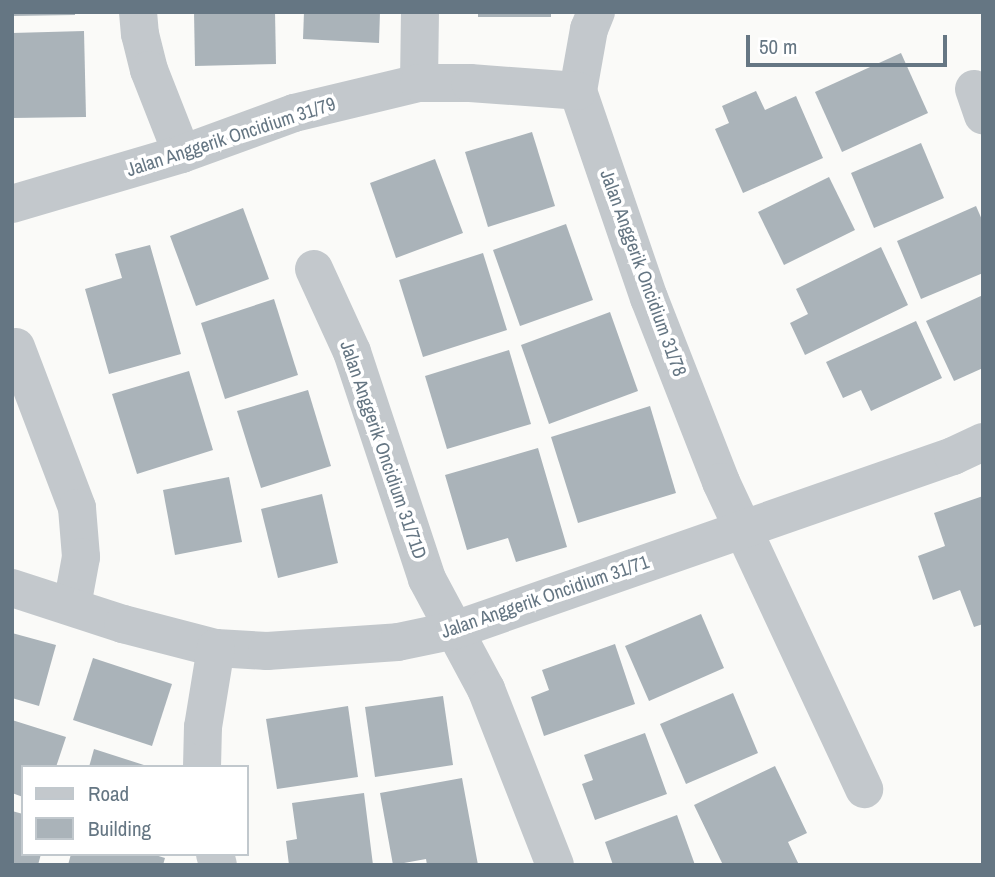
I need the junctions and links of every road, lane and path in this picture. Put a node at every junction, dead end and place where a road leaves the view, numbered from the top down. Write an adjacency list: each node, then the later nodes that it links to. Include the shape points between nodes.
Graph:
1 (138, 12): 6 (street, via 149,70)
2 (420, 12): 4 (street)
3 (597, 12): 5 (street, Jalan Anggerik Oncidium 31/78, via 589,29)
4 (419, 83): 5 (street, Jalan Anggerik Oncidium 31/79, via 470,82); 6 (street, Jalan Anggerik Oncidium 31/79, via 294,113)
5 (578, 91): 11 (street, Jalan Anggerik Oncidium 31/78, via 649,298)
6 (182, 154): 7 (street, Jalan Anggerik Oncidium 31/79)
7 (12, 204)
8 (314, 269): 14 (street, Jalan Anggerik Oncidium 31/71D, via 352,352 428,579)
9 (16, 347): 13 (street, via 77,508 81,557)
10 (983, 442): 11 (street, Jalan Anggerik Oncidium 31/71)
11 (742, 528): 14 (street, Jalan Anggerik Oncidium 31/71); 17 (street, Jalan Anggerik Oncidium 31/78)
12 (12, 587): 13 (street, Jalan Anggerik Oncidium 31/71)
13 (72, 606): 15 (street, Jalan Anggerik Oncidium 31/71)
14 (455, 630): 15 (street, Jalan Anggerik Oncidium 31/71, via 338,648); 18 (street, Jalan Anggerik Oncidium 31/71D, via 486,689)
15 (216, 648): 16 (street)
16 (202, 765)
17 (864, 789)
18 (555, 865)

